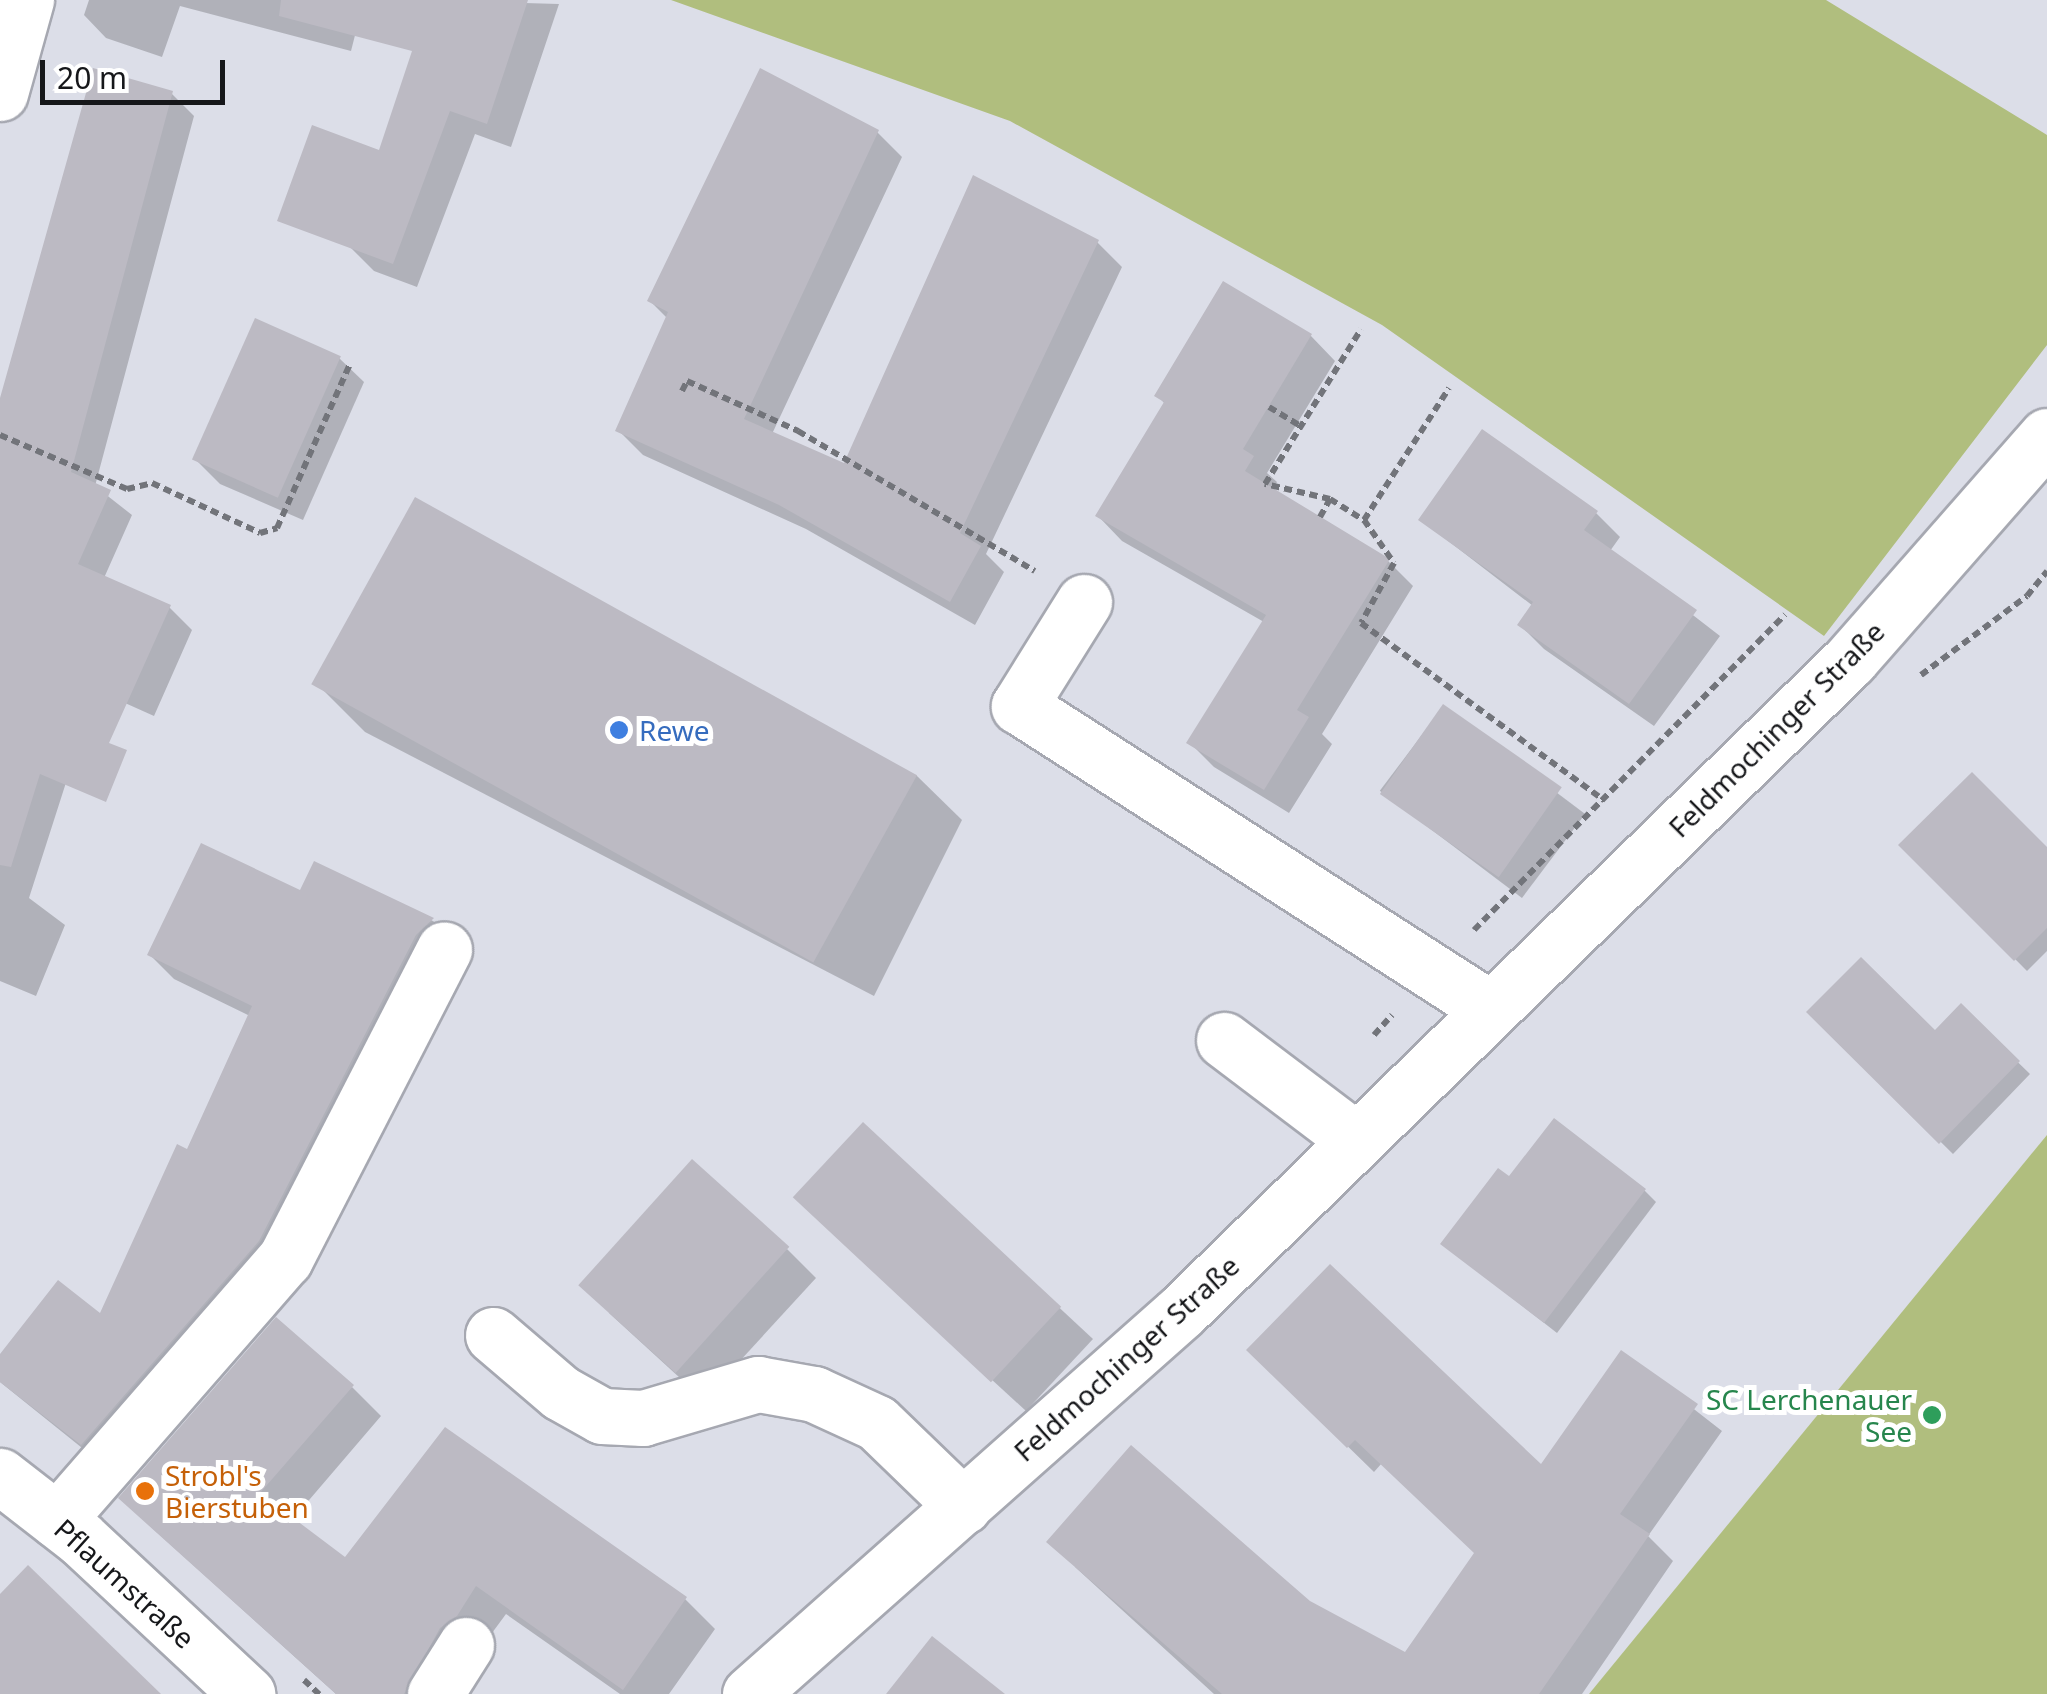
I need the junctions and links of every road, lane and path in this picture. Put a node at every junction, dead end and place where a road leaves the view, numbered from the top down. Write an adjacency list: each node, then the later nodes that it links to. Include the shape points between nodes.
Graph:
1 (26, 0): 2 (main road)
2 (0, 93)
3 (1361, 329): 12 (path)
4 (350, 364): 13 (path, via 277,528 260,533 152,482 127,489)
5 (1449, 388): 22 (path)
6 (682, 391): 7 (path, via 687,381)
7 (733, 402): 9 (path); 10 (path)
8 (1269, 407): 12 (path)
9 (752, 411): 11 (path); 15 (path)
10 (729, 412)
11 (748, 420)
12 (1302, 426): 17 (path, via 1265,484)
13 (0, 435)
14 (2047, 436): 29 (main road, Feldmochinger Straße, via 1850,660)
15 (887, 480): 16 (path); 18 (path)
16 (882, 489)
17 (1330, 499): 21 (path); 22 (path)
18 (935, 507): 19 (path); 20 (path)
19 (929, 516)
20 (950, 516): 23 (path); 26 (path)
21 (1320, 517)
22 (1364, 520): 27 (path, via 1394,563 1361,623)
23 (945, 525)
24 (2047, 571): 25 (path)
25 (2026, 596)
26 (1084, 602): 29 (main road, via 1020,706)
27 (1604, 800)
28 (444, 948): 35 (main road, via 286,1259)
29 (1490, 1008): 31 (main road, Feldmochinger Straße)
30 (1224, 1040): 31 (main road)
31 (1356, 1140): 34 (main road, Feldmochinger Straße, via 1182,1311)
32 (493, 1335): 34 (main road, via 561,1393 602,1416 643,1418 758,1384 814,1394 877,1423)
33 (0, 1476): 35 (main road, Pflaumstraße)
34 (963, 1506): 37 (main road, Feldmochinger Straße)
35 (57, 1520): 38 (main road, Pflaumstraße)
36 (466, 1646): 39 (main road)
37 (774, 1687)
38 (247, 1694)
39 (435, 1694)

